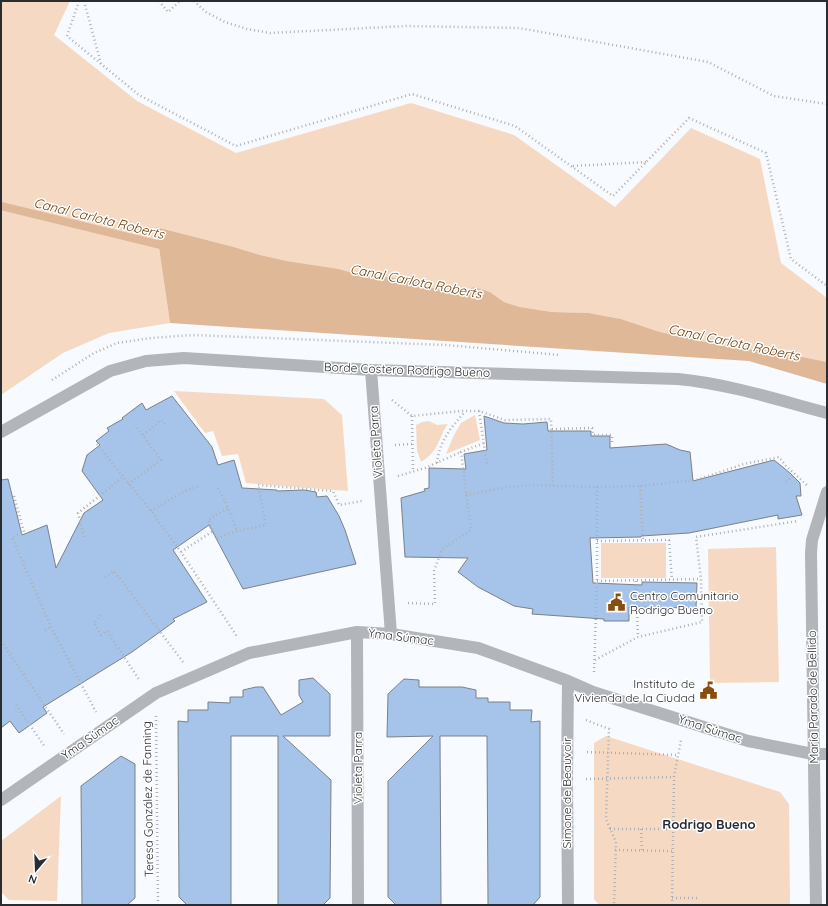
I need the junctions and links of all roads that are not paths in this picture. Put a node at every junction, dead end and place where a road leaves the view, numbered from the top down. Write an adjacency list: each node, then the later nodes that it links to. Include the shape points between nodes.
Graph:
1 (371, 370): 2 (street, Borde Costero Rodrigo Bueno, via 701,381); 3 (street, Borde Costero Rodrigo Bueno, via 184,358 146,361 110,372); 6 (street, Violeta Parra)
2 (827, 413)
3 (1, 432)
4 (825, 497): 8 (street, María Parado de Bellido, via 812,540 811,553)
5 (357, 632): 6 (street, Yma Súmac); 10 (street, Yma Súmac, via 248,653 193,676 153,695); 11 (street, Violeta Parra)
6 (391, 634): 7 (street, Yma Súmac, via 478,648)
7 (568, 681): 8 (street, Yma Súmac, via 593,692 748,742); 12 (street, Simone de Beauvoir)
8 (814, 754): 9 (street, Yma Súmac); 13 (street, María Parado de Bellido)
9 (827, 754)
10 (1, 800)
11 (358, 905)
12 (568, 905)
13 (816, 905)

